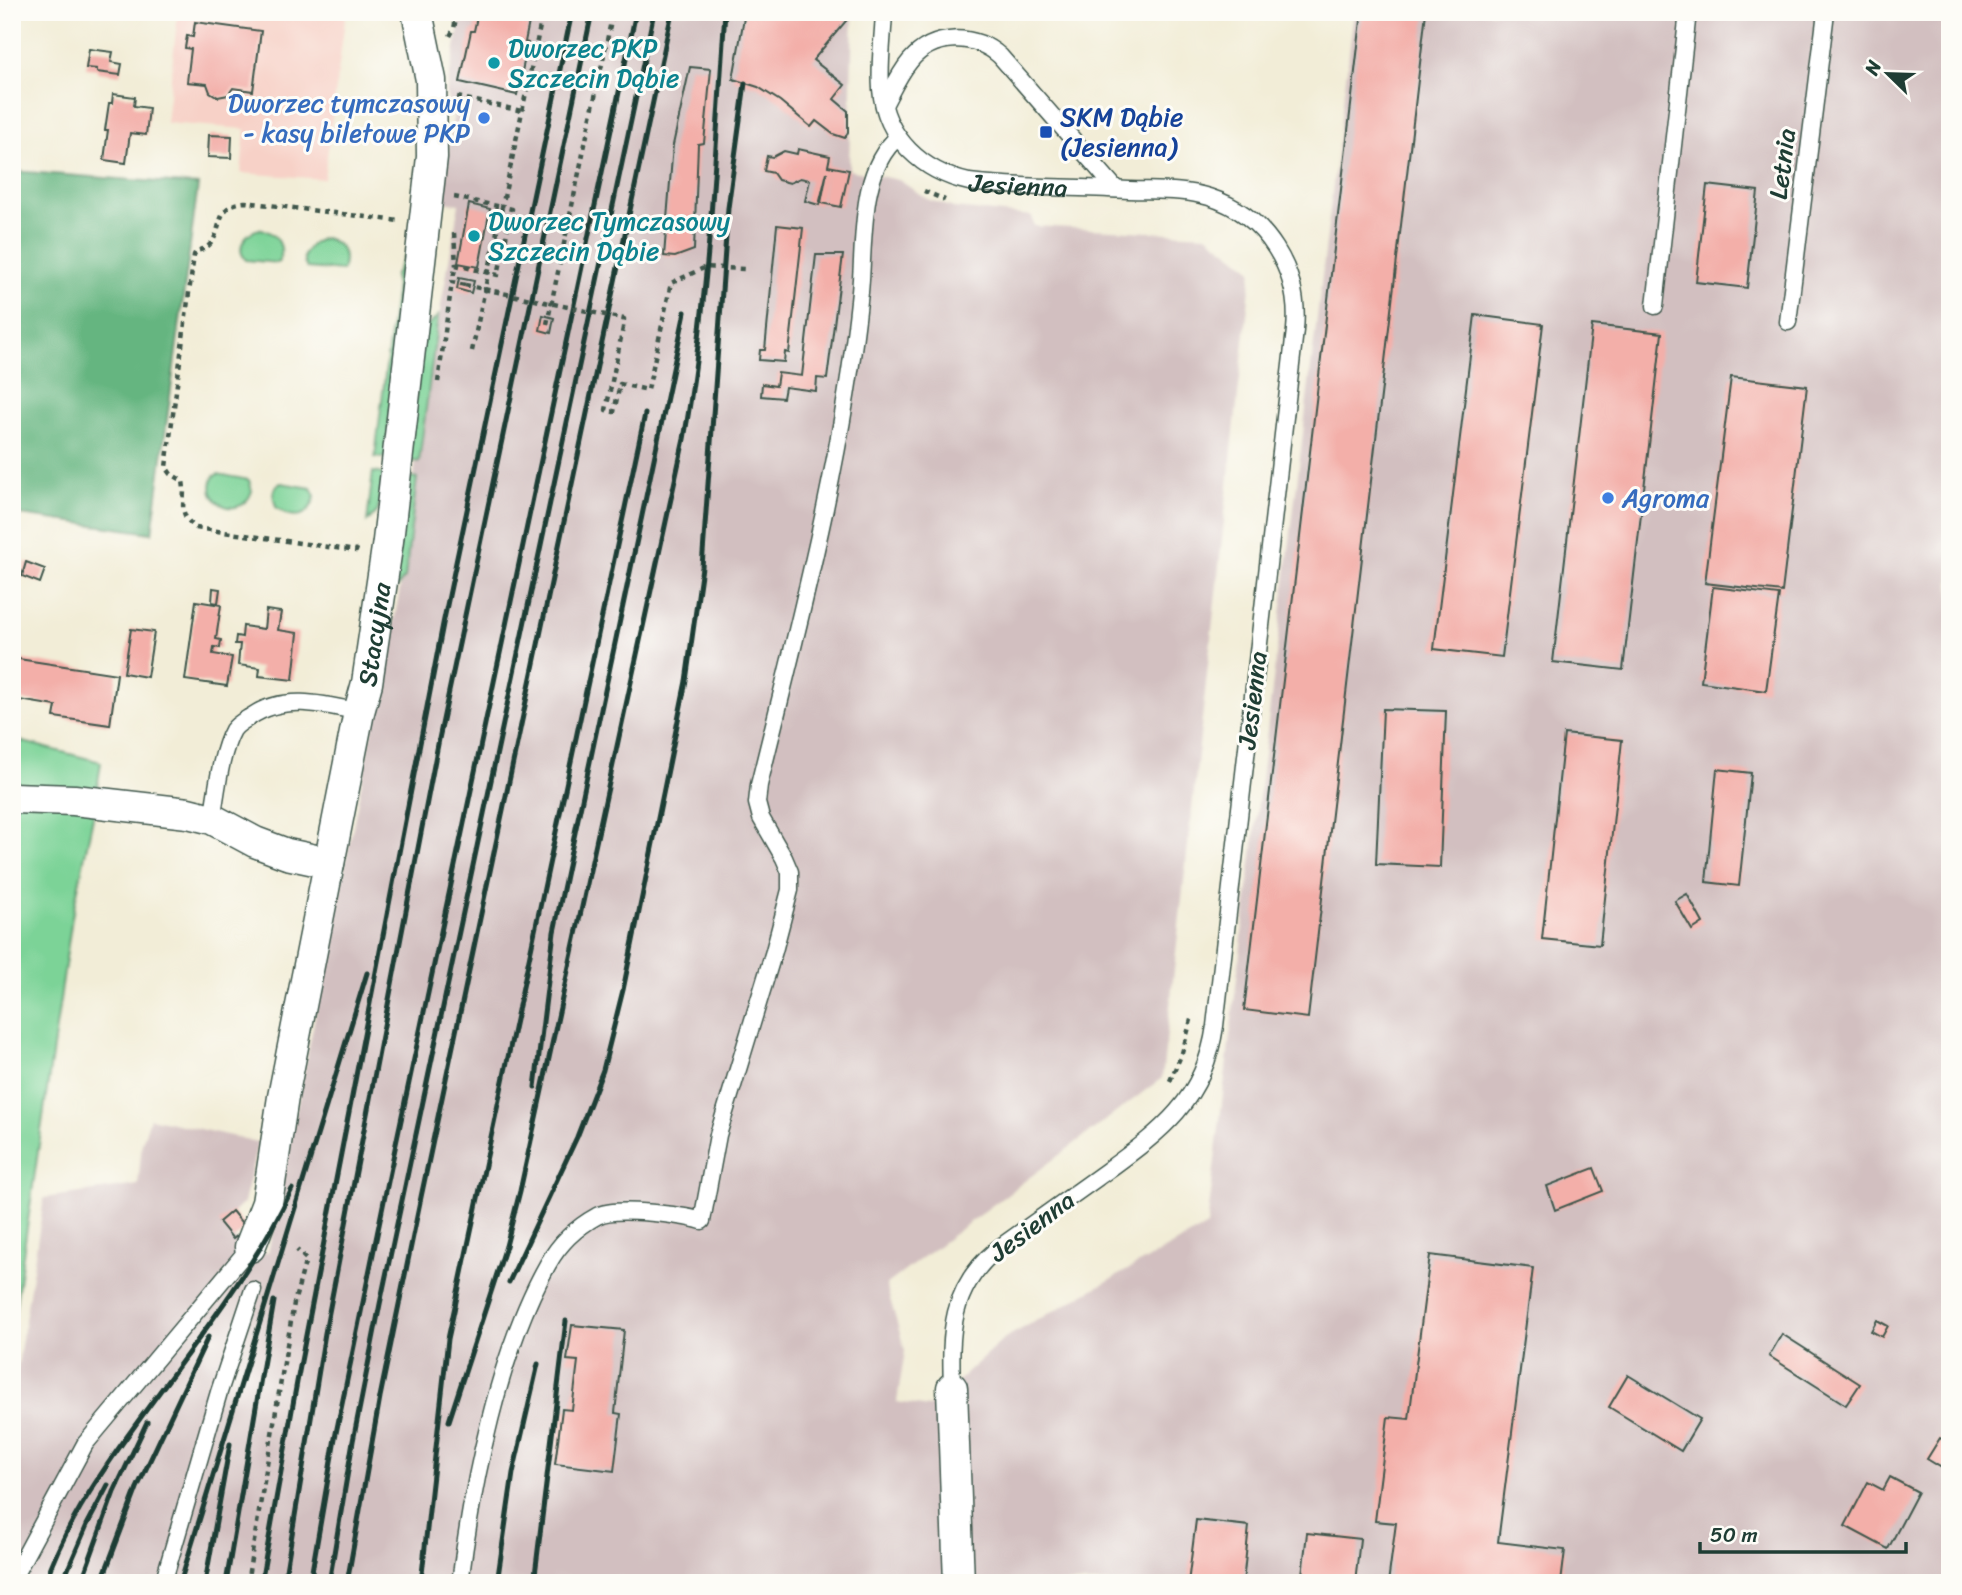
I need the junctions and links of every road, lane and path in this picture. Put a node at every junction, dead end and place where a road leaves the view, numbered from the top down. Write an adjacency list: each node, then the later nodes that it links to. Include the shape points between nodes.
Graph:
1 (417, 12): 15 (street, Stacyjna, via 433,102)
2 (457, 12): 8 (path)
3 (543, 12): 11 (path)
4 (613, 12): 21 (path)
5 (884, 12): 10 (lane, Jesienna)
6 (1688, 12): 22 (lane)
7 (1826, 12): 23 (lane, Letnia)
8 (447, 41)
9 (451, 96): 11 (path)
10 (884, 105): 12 (lane, Jesienna); 14 (lane, via 917,53 948,40 976,42 1004,60)
11 (522, 111): 17 (path)
12 (898, 137): 14 (lane, Jesienna, via 922,162 958,180); 40 (lane, via 879,159 869,186 843,415 808,593 759,785 761,818 790,872 790,890 718,1135 702,1221 646,1212 599,1214 568,1237 548,1264 497,1397)
13 (918, 187): 16 (path)
14 (1116, 189): 36 (lane, Jesienna, via 1193,193 1237,209 1276,247 1295,299 1296,322 1215,1026 1201,1076 1172,1119 1154,1137 996,1250 974,1273 954,1318)
15 (429, 194): 17 (path); 27 (street, Stacyjna, via 388,541)
16 (955, 203)
17 (502, 207): 20 (path, bridge); 20 (path, bridge, via 512,209 498,275 456,265 452,282)
18 (399, 229): 26 (path, via 400,221 235,203 222,212 211,246 194,255 166,467 183,481 187,521 205,530 356,551)
19 (745, 269): 21 (path, bridge, via 706,267 671,283 648,390 620,384 614,412 606,410 624,319)
20 (485, 289): 21 (path, bridge); 25 (path)
21 (551, 303): 24 (path)
22 (1655, 306)
23 (1788, 322)
24 (547, 324)
25 (472, 351)
26 (357, 544)
27 (359, 712): 29 (lane, via 288,702 262,709 234,728); 30 (street, Stacyjna)
28 (12, 799): 29 (street, via 103,803)
29 (212, 819): 30 (street, via 280,852)
30 (329, 863): 33 (street, Stacyjna, via 267,1203)
31 (1193, 1011): 32 (path, via 1182,1053)
32 (1167, 1085)
33 (250, 1247): 37 (lane, via 85,1444)
34 (297, 1250): 39 (path, via 306,1259 294,1303)
35 (253, 1290): 38 (lane)
36 (952, 1388): 41 (street, Jesienna)
37 (12, 1580)
38 (163, 1583)
39 (247, 1583)
40 (460, 1583)
41 (959, 1583)

